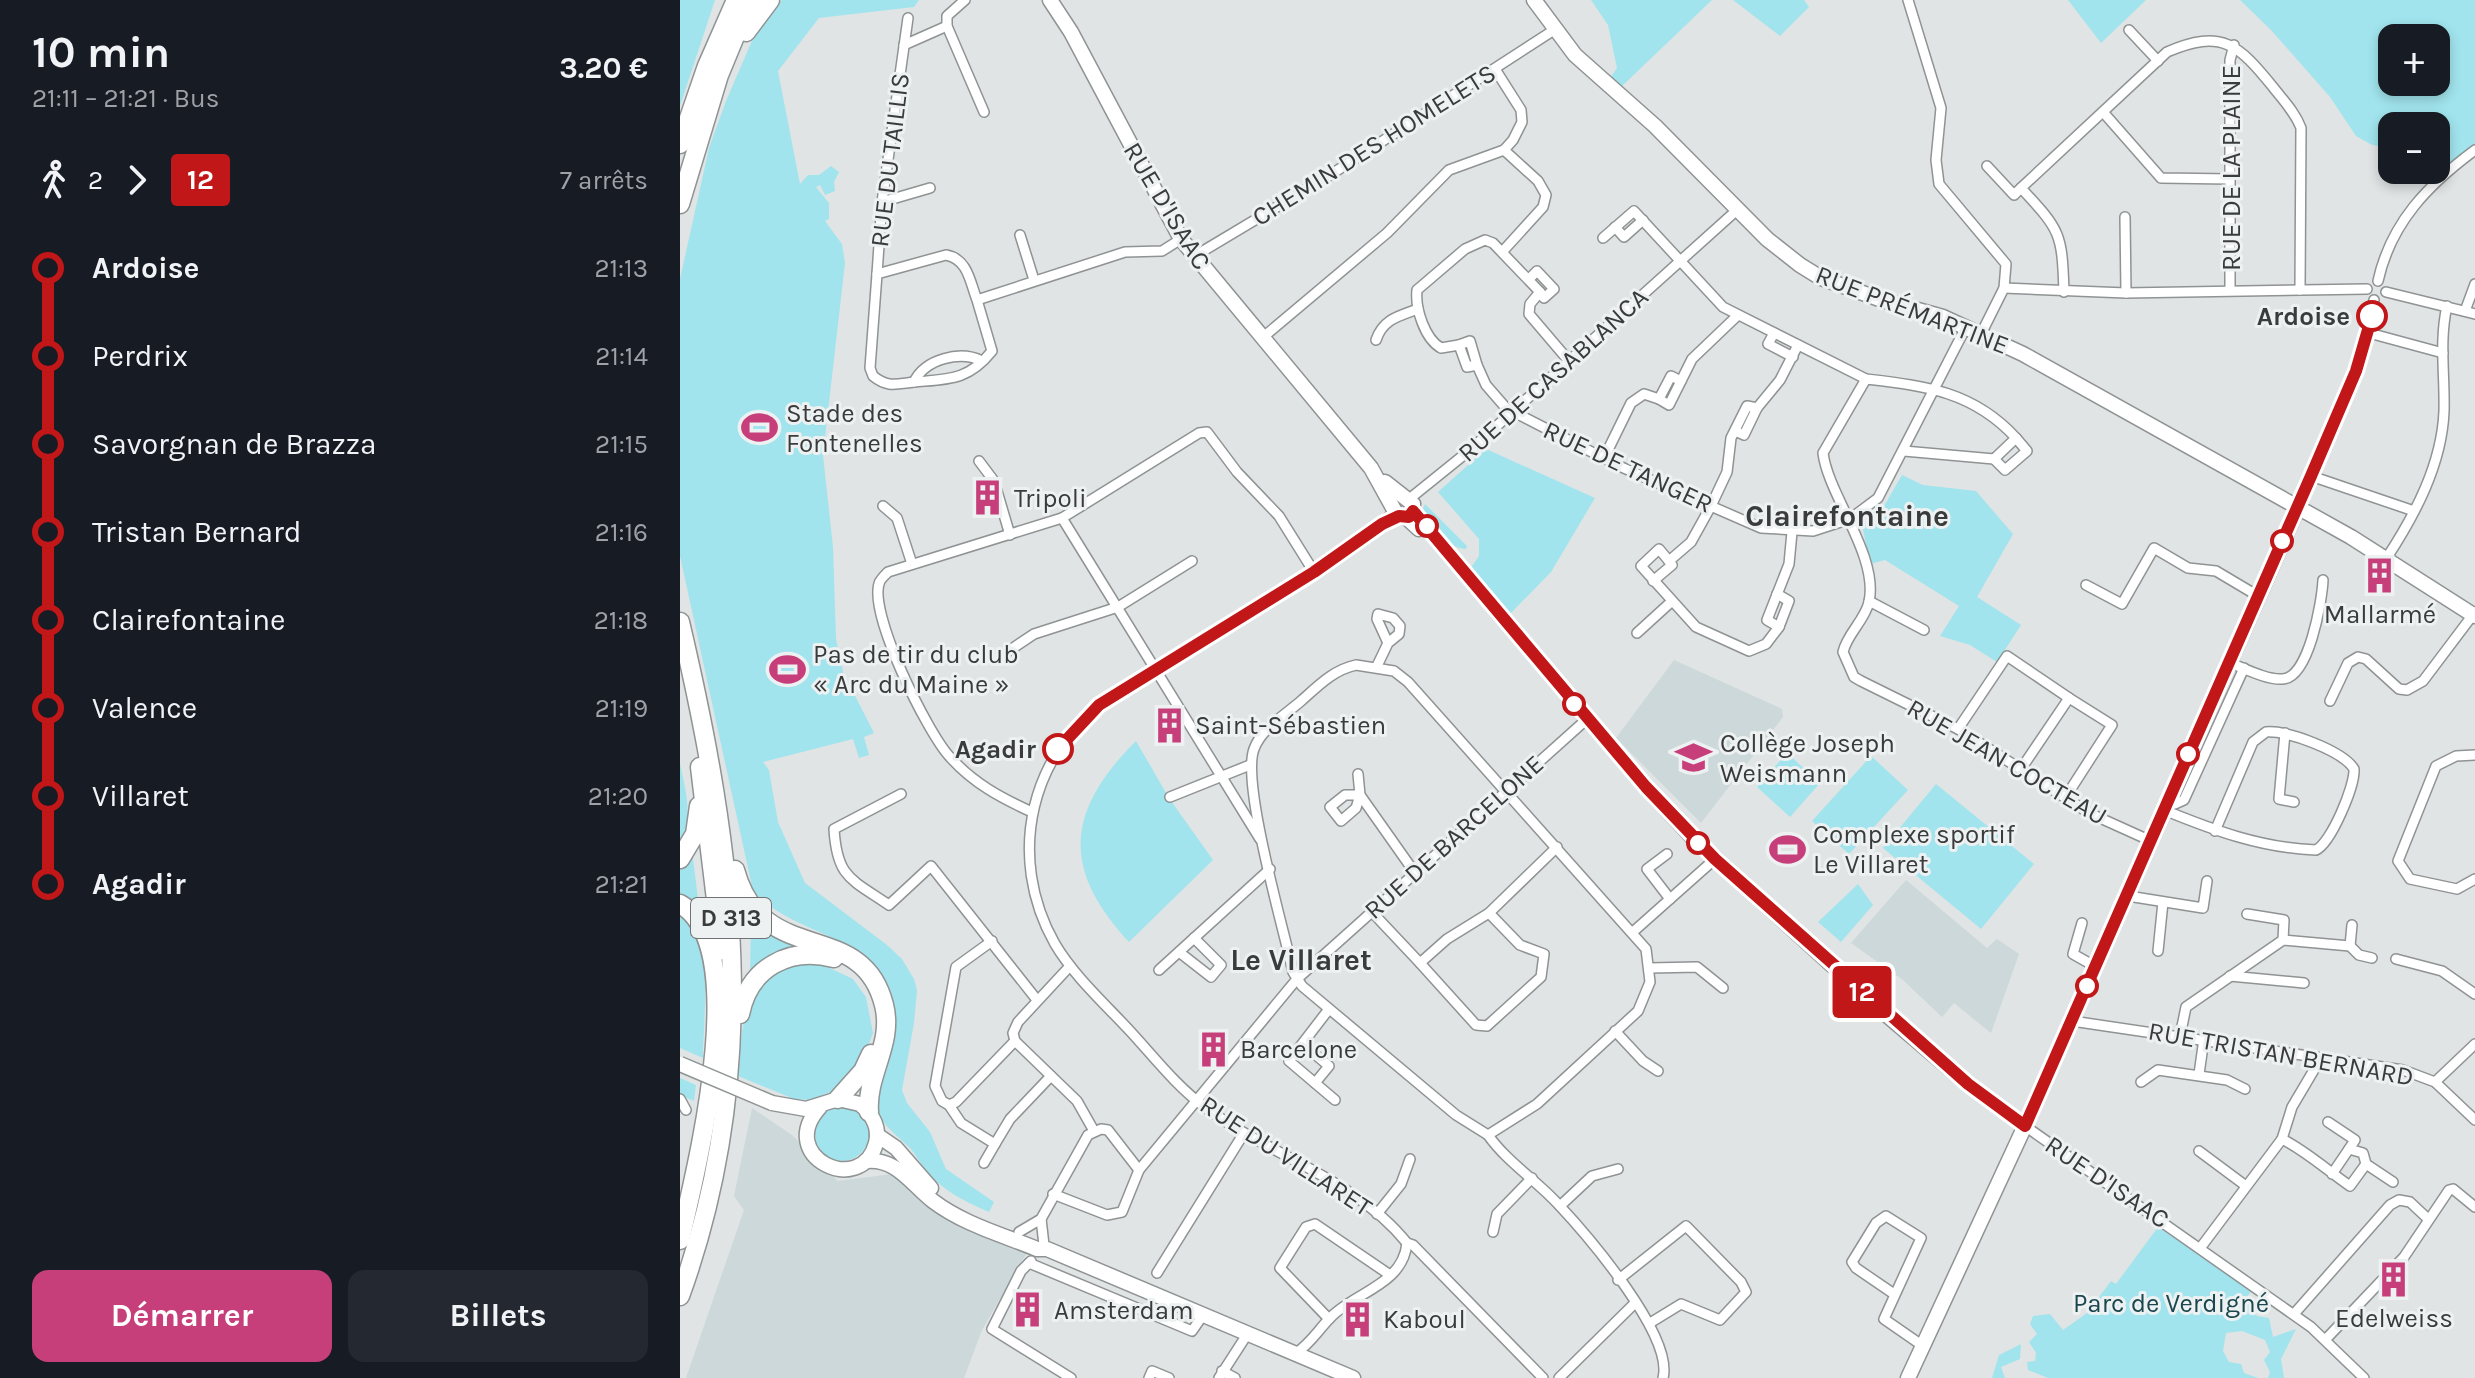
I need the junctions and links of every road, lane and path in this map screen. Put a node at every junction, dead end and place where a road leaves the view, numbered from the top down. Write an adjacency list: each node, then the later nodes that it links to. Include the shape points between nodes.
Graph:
1 (726, 0): 17 (highway)
2 (736, 0): 17 (highway)
3 (750, 0): 17 (highway)
4 (770, 0): 17 (highway)
5 (965, 0): 10 (street, via 947,16)
6 (1050, 0): 33 (street, RUE D'ISAAC)
7 (1534, 0): 11 (street, RUE PRÉMARTINE)
8 (1908, 0): 41 (street, via 1941,108 1939,184 2003,257)
9 (908, 18): 13 (street, RUE DU TAILLIS)
10 (947, 26): 13 (street, RUE DU TAILLIS); 18 (street)
11 (1554, 30): 16 (street, CHEMIN DES HOMELETS); 29 (street, RUE PRÉMARTINE)
12 (2129, 30): 15 (street)
13 (904, 45): 27 (street, RUE DU TAILLIS)
14 (2234, 45): 15 (street, via 2184,45); 24 (street, RUE DE LA PLAINE); 44 (street, via 2301,128)
15 (2158, 61): 19 (street)
16 (1495, 69): 21 (street, via 1521,110 1518,132); 35 (street, CHEMIN DES HOMELETS)
17 (713, 70): 20 (highway); 28 (highway)
18 (984, 112)
19 (2103, 112): 24 (street, via 2161,178); 26 (street)
20 (680, 144)
21 (1504, 150): 34 (street, via 1546,195 1543,207); 58 (street, via 1449,170 1387,233)
22 (2475, 150): 39 (street, via 2435,181 2404,218)
23 (1987, 166): 26 (street, via 2014,195)
24 (2230, 179): 43 (street, RUE DE LA PLAINE)
25 (930, 188): 27 (street)
26 (2021, 188): 45 (street, via 2061,237)
27 (882, 202): 37 (street, RUE DU TAILLIS)
28 (680, 204)
29 (1737, 210): 36 (street, RUE DE CASABLANCA); 54 (street, RUE PRÉMARTINE, via 1821,278)
30 (2125, 217): 47 (street)
31 (1020, 235): 38 (street)
32 (1603, 238): 36 (street, via 1634,211)
33 (1181, 239): 35 (street, RUE D'ISAAC); 38 (street, via 1155,253 1125,252)
34 (1503, 251): 51 (street, via 1485,240 1465,249 1417,290); 64 (street, via 1540,292 1529,314)
35 (1193, 257): 58 (street, RUE D'ISAAC)
36 (1680, 262): 53 (street); 64 (street, RUE DE CASABLANCA)
37 (877, 274): 48 (street, via 955,257 965,267); 66 (street, RUE DU TAILLIS, via 870,368 888,386)
38 (1034, 280): 48 (street)
39 (2378, 281): 42 (street); 46 (street)
40 (2475, 284): 52 (street)
41 (2004, 288): 45 (street); 57 (street)
42 (2367, 289): 44 (street); 49 (street)
43 (2230, 290): 44 (street); 47 (street)
44 (2300, 290)
45 (2064, 292): 47 (street)
46 (2386, 292): 49 (street); 50 (street)
47 (2126, 293)
48 (977, 300): 63 (street, via 992,344)
49 (2374, 300): 56 (street)
50 (2447, 306): 52 (street); 61 (street, via 2441,326)
51 (1418, 309): 59 (street, via 1390,319); 68 (street, via 1432,343 1441,348 1459,345 1467,367 1477,365 1486,385)
52 (2470, 313)
53 (1737, 316): 55 (street); 71 (street, via 1692,359 1681,381 1671,376 1659,399 1644,394 1631,403)
54 (1966, 327): 57 (street, RUE PRÉMARTINE); 67 (street, RUE DE TANGER)
55 (1774, 333): 60 (street); 62 (street, via 1768,344)
56 (2369, 333): 61 (street); 74 (street)
57 (1981, 334): 77 (street, RUE PRÉMARTINE)
58 (1261, 339): 78 (street, RUE D'ISAAC)
59 (1376, 340)
60 (1798, 345): 62 (street); 65 (street)
61 (2443, 353): 79 (street, via 2442,437)
62 (1793, 357): 76 (street, via 1757,408 1747,406)
63 (982, 361): 66 (street, via 952,380); 66 (street, via 972,356 943,360 928,365)
64 (1569, 361): 68 (street, RUE DE CASABLANCA)
65 (1866, 379): 67 (street); 81 (street, via 1823,453)
66 (914, 382)
67 (1938, 387): 69 (street, via 1999,419); 70 (street, RUE DE TANGER)
68 (1511, 412): 71 (street, RUE DE TANGER); 78 (street, RUE DE CASABLANCA)
69 (2016, 438): 72 (street); 72 (street, via 2027,451 2005,470)
70 (1904, 451): 72 (street); 81 (street, RUE DE TANGER, via 1878,498)
71 (1604, 458): 76 (street, RUE DE TANGER)
72 (1994, 459)
73 (979, 461): 83 (street, via 994,481)
74 (2311, 476): 77 (street); 79 (street)
75 (883, 506): 87 (street, via 897,518)
76 (1711, 506): 82 (street, RUE DE TANGER, via 1761,528); 86 (street, via 1691,542)
77 (2298, 507): 84 (street, RUE PRÉMARTINE); 92 (street)
78 (1404, 508): 88 (street, RUE DU VILLARET); 109 (street, RUE D'ISAAC)
79 (2414, 511): 84 (street)
80 (1062, 518): 83 (street); 88 (street, via 1207,432 1279,516); 95 (street)
81 (1850, 519): 82 (street, RUE DE TANGER); 93 (street)
82 (1792, 532): 94 (street, via 1789,564 1767,620 1779,627 1759,649 1740,650 1696,627)
83 (1010, 535): 87 (street)
84 (2386, 559): 96 (street, RUE PRÉMARTINE)
85 (1192, 561): 95 (street)
86 (1669, 561): 90 (street, via 1672,565); 90 (street, via 1659,549 1641,566)
87 (912, 564): 127 (street, via 888,572 880,580 877,597 901,673 948,756 989,792)
88 (1314, 572): 105 (street, RUE DU VILLARET)
89 (2323, 580): 104 (street, via 2321,610 2293,675 2280,679)
90 (1653, 581): 94 (street)
91 (2086, 585): 92 (street, via 2122,604 2154,548 2188,568 2216,571)
92 (2258, 596): 102 (street)
93 (1869, 601): 98 (street); 111 (street, RUE JEAN COCTEAU, via 1843,652 1854,677)
94 (1671, 602): 99 (street)
95 (1118, 607): 101 (street, via 1034,634); 105 (street)
96 (2474, 615): 108 (street, via 2416,686 2399,689 2358,657 2348,663)
97 (680, 622): 122 (highway, D 313)
98 (1924, 630)
99 (1637, 633)
100 (1388, 643): 103 (street)
101 (1007, 652)
102 (2228, 662): 104 (street); 110 (street)
103 (1377, 666): 115 (street, via 1356,665 1333,673 1264,733); 120 (street, via 1408,682)
104 (2244, 668): 112 (street)
105 (1157, 669): 119 (street); 127 (street, RUE DU VILLARET, via 1099,705 1071,731 1048,766)
106 (680, 676): 116 (highway, D 313)
107 (2069, 698): 111 (street, via 2007,656); 117 (street); 124 (street, via 2112,725)
108 (2330, 701)
109 (1587, 719): 120 (street, RUE DE BARCELONE); 134 (street, RUE D'ISAAC)
110 (2200, 726): 112 (street); 126 (street)
111 (1958, 729): 117 (street, RUE JEAN COCTEAU)
112 (2216, 730): 126 (street, via 2184,800)
113 (2285, 733): 125 (street, via 2279,799); 128 (street, via 2266,732 2253,742); 128 (street, via 2343,757 2354,769 2327,843 2320,848 2233,838)
114 (2475, 755): 137 (street, via 2456,756 2436,766 2398,856 2410,879 2457,889)
115 (1250, 765): 119 (street); 130 (street)
116 (700, 767): 133 (highway, via 695,834); 168 (highway, D 313, via 717,908)
117 (2021, 769): 124 (street, RUE JEAN COCTEAU)
118 (1358, 774): 136 (street, via 1360,795)
119 (1222, 777): 123 (street); 130 (street)
120 (1506, 790): 131 (street); 136 (street, RUE DE BARCELONE)
121 (901, 794): 151 (street, via 834,829 841,869 889,905 931,866)
122 (718, 797): 180 (highway, D 313, via 731,927); 195 (highway, via 740,889 750,908 787,934 848,955 869,972 880,991 886,1038 868,1093)
123 (1170, 797)
124 (2065, 798): 129 (street, RUE JEAN COCTEAU)
125 (2294, 802)
126 (2166, 806): 128 (street); 129 (street)
127 (1032, 812): 158 (street, RUE DU VILLARET, via 1028,851 1034,888 1044,921)
128 (2215, 831)
129 (2151, 841): 139 (street)
130 (1262, 842): 135 (street)
131 (1557, 847): 144 (street); 148 (street)
132 (1667, 854): 140 (street, via 1647,869)
133 (680, 859)
134 (1715, 859): 140 (street); 198 (street, RUE D'ISAAC, via 1968,1084)
135 (1270, 869): 149 (street); 163 (street)
136 (1415, 873): 143 (street, RUE DE BARCELONE)
137 (2475, 879)
138 (2207, 881): 141 (street, via 2203,908)
139 (2128, 896): 141 (street); 159 (street)
140 (1670, 899): 148 (street)
141 (2163, 902): 153 (street)
142 (680, 904): 168 (highway, via 705,934)
143 (1371, 911): 157 (street); 163 (street, RUE DE BARCELONE)
144 (1489, 913): 157 (street); 157 (street, via 1520,945 1544,954 1541,977 1487,1026 1476,1025)
145 (2247, 914): 150 (street, via 2284,920)
146 (2082, 923): 159 (street, via 2073,954)
147 (2352, 925): 152 (street)
148 (1634, 931): 160 (street)
149 (1194, 938): 154 (street); 154 (street, via 1221,965 1211,977)
150 (2283, 940): 152 (street); 162 (street)
151 (992, 941): 167 (street); 192 (street, via 956,967 935,1086)
152 (2350, 946): 155 (street)
153 (2158, 951)
154 (1179, 952): 161 (street)
155 (2372, 958)
156 (2396, 959): 166 (street, via 2442,971)
157 (1420, 963)
158 (1070, 966): 167 (street); 189 (street, RUE DU VILLARET)
159 (2096, 967): 170 (street)
160 (1650, 968): 165 (street, via 1697,967); 171 (street, via 1645,999)
161 (1159, 970)
162 (2230, 976): 164 (street); 172 (street, via 2186,1007)
163 (1297, 979): 169 (street); 189 (street, RUE DE BARCELONE)
164 (2304, 983)
165 (1723, 988)
166 (2475, 994)
167 (1037, 1000): 174 (street, via 1018,1022)
168 (717, 1003): 226 (highway, D 313, via 717,1046 704,1134)
169 (1329, 1009): 176 (street); 202 (street, via 1456,1115)
170 (2072, 1021): 172 (street, RUE TRISTAN BERNARD); 198 (street)
171 (1615, 1031): 179 (street); 202 (street, via 1537,1104)
172 (2180, 1036): 173 (street, RUE TRISTAN BERNARD)
173 (2204, 1039): 177 (street, RUE TRISTAN BERNARD); 181 (street)
174 (1015, 1041): 182 (street); 192 (street)
175 (2475, 1044): 184 (street)
176 (1304, 1045): 185 (street, via 1329,1066); 185 (street, via 1289,1061)
177 (2321, 1058): 184 (street, RUE TRISTAN BERNARD, via 2403,1070); 204 (street, via 2292,1107)
178 (680, 1064): 191 (street, bridge)
179 (1658, 1071)
180 (729, 1072): 188 (highway, via 742,1003 752,982 788,956 823,955 848,966 865,984 876,1019 869,1058); 235 (highway, D 313, via 714,1179)
181 (2199, 1074): 183 (street, via 2158,1070); 186 (street)
182 (1051, 1076): 199 (street, via 1077,1101); 205 (street, via 1010,1119)
183 (2141, 1082)
184 (2435, 1082): 196 (street, RUE TRISTAN BERNARD)
185 (1315, 1083): 190 (street)
186 (2245, 1089)
187 (680, 1099): 194 (street)
188 (838, 1099): 193 (street); 195 (street)
189 (1196, 1100): 200 (street, RUE DU VILLARET); 213 (street, RUE DE BARCELONE)
190 (1335, 1100)
191 (772, 1103): 193 (street); 203 (street)
192 (949, 1105): 205 (street, via 961,1123)
193 (820, 1107): 203 (street)
194 (686, 1110)
195 (869, 1112): 201 (street)
196 (2475, 1120)
197 (2328, 1122): 206 (street, via 2355,1140)
198 (2025, 1126): 229 (street, RUE D'ISAAC); 244 (street)
199 (1094, 1131): 213 (street, via 1114,1134); 218 (street)
200 (1244, 1133): 221 (street, RUE DU VILLARET); 231 (street)
201 (877, 1135): 209 (street); 224 (street, via 948,1201)
202 (1488, 1135): 215 (street)
203 (807, 1136): 209 (street, via 814,1156 828,1167 846,1170)
204 (2282, 1139): 214 (street); 217 (street)
205 (995, 1144): 210 (street)
206 (2349, 1149): 211 (street, via 2363,1153); 214 (street)
207 (2199, 1151): 217 (street)
208 (1410, 1159): 221 (street, via 1401,1184)
209 (866, 1161): 228 (street, via 896,1167 954,1214 1037,1249)
210 (984, 1163)
211 (2366, 1164): 214 (street, via 2350,1186); 216 (street)
212 (1618, 1169): 219 (street, via 1592,1176)
213 (1139, 1170): 218 (street, RUE DE BARCELONE, via 1122,1212 1115,1215)
214 (2332, 1174)
215 (1532, 1178): 219 (street); 225 (street, via 1497,1214)
216 (2393, 1182)
217 (2246, 1186): 229 (street)
218 (1053, 1194): 223 (street)
219 (1560, 1206): 233 (street)
220 (2475, 1207): 222 (street, via 2453,1189)
221 (1377, 1214): 227 (street, RUE DU VILLARET)
222 (2427, 1218): 237 (street, via 2410,1202 2390,1205); 243 (street, via 2404,1257)
223 (1041, 1219): 224 (street); 228 (street)
224 (1019, 1232): 228 (street)
225 (1493, 1232)
226 (680, 1240)
227 (1407, 1243): 232 (street); 253 (street, RUE DU VILLARET)
228 (1045, 1247): 230 (street); 238 (street)
229 (2201, 1247): 237 (street, RUE D'ISAAC)
230 (1029, 1263): 238 (street, via 1192,1331); 248 (street, via 992,1329)
231 (1157, 1273)
232 (1390, 1275): 239 (street); 239 (street, via 1315,1224 1306,1227 1280,1268)
233 (1618, 1280): 236 (street); 240 (street, via 1686,1226 1746,1292 1720,1320 1681,1304)
234 (1894, 1294): 234 (street, via 1921,1238 1886,1216 1852,1262); 244 (street, via 1884,1319)
235 (680, 1296)
236 (1635, 1303): 240 (street); 254 (street)
237 (2294, 1314): 243 (street, RUE D'ISAAC)
238 (1203, 1315): 241 (street)
239 (1329, 1319): 242 (street)
240 (1650, 1323): 255 (street, via 1662,1348)
241 (1248, 1333): 245 (street); 247 (street)
242 (1318, 1335): 245 (street); 246 (street)
243 (2326, 1339): 257 (street, RUE D'ISAAC)
244 (1923, 1346): 256 (street)
245 (1296, 1353): 246 (street)
246 (1315, 1362): 252 (street)
247 (1220, 1374): 251 (street)
248 (1071, 1378)
249 (1149, 1378): 250 (street, via 1152,1371)
250 (1169, 1378)
251 (1235, 1378)
252 (1353, 1378)
253 (1543, 1378)
254 (1559, 1378)
255 (1663, 1378)
256 (1908, 1378)
257 (2364, 1378)

